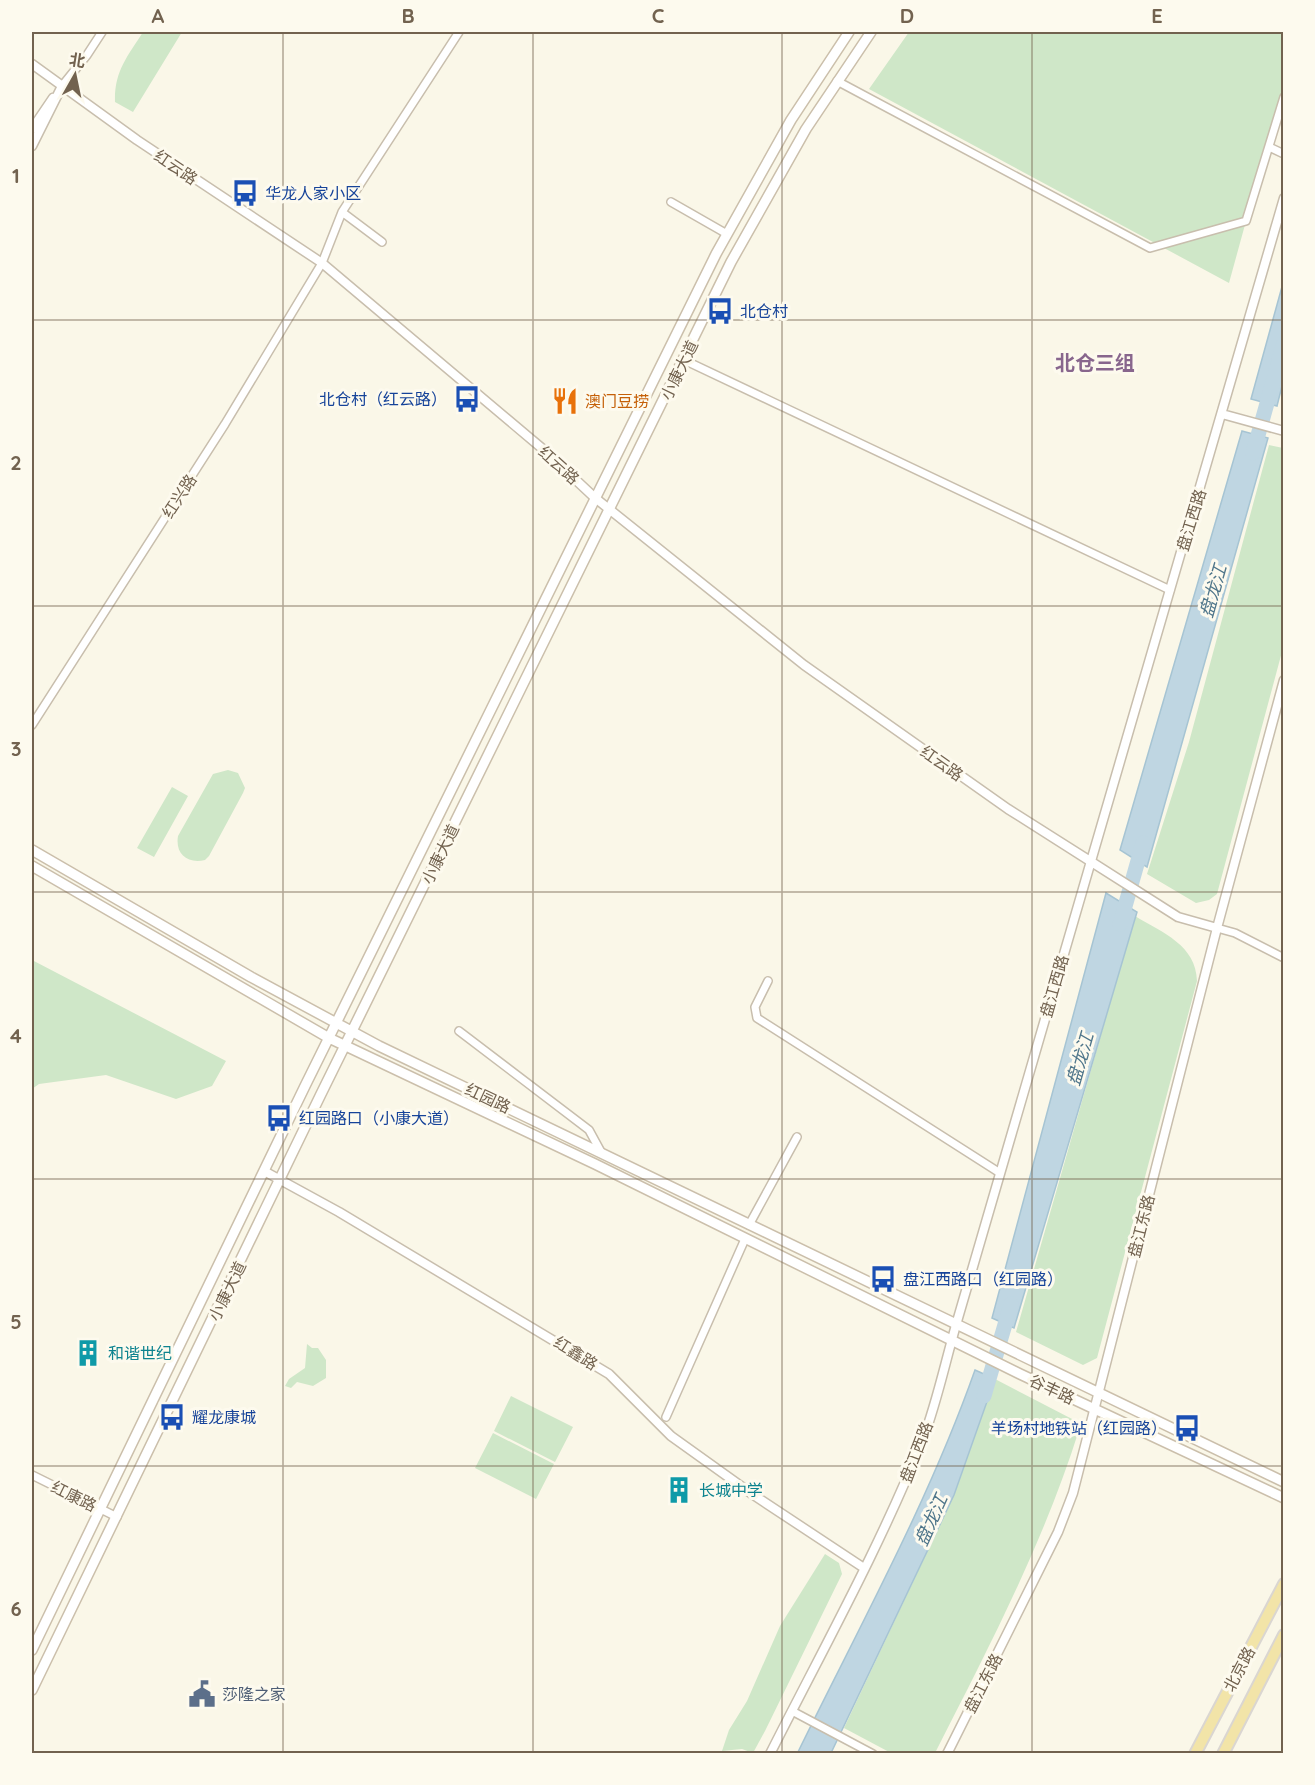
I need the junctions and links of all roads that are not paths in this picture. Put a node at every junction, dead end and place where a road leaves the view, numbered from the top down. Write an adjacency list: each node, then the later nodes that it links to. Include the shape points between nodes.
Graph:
1 (102, 32): 7 (street)
2 (459, 32): 15 (street, 红兴路)
3 (849, 32): 16 (main road, 小康大道, via 791,120)
4 (872, 32): 6 (main road, 小康大道)
5 (32, 64): 7 (street, 红云路)
6 (837, 81): 11 (street, via 1150,248 1246,221); 19 (main road, 小康大道, via 731,262)
7 (62, 86): 9 (street); 10 (street); 18 (street, 红云路)
8 (1284, 97): 11 (street)
9 (32, 129)
10 (32, 146)
11 (1269, 147): 12 (street)
12 (1284, 154)
13 (1284, 198): 20 (street, 盘江西路)
14 (671, 201): 16 (street)
15 (342, 212): 17 (street); 18 (street, 红兴路)
16 (727, 234): 22 (main road, 小康大道)
17 (382, 243)
18 (322, 262): 22 (street, 红云路); 26 (street, 红兴路, via 225,424)
19 (684, 360): 23 (main road, 小康大道); 24 (street)
20 (1222, 414): 21 (street); 24 (street, 盘江西路)
21 (1284, 430)
22 (594, 497): 23 (street, 红云路); 33 (main road, 小康大道)
23 (609, 508): 28 (street, 红云路, via 804,665 1008,809); 34 (main road, 小康大道)
24 (1170, 590): 28 (street, 盘江西路)
25 (1284, 680): 30 (street, 盘江东路)
26 (32, 726)
27 (32, 850): 33 (main road, 红园路)
28 (1090, 861): 30 (street, 红云路, via 1178,917); 41 (street, 盘江西路)
29 (32, 866): 36 (main road, 红园路)
30 (1217, 928): 31 (street); 47 (street, 盘江东路)
31 (1284, 958)
32 (768, 981): 41 (street, via 755,1007 758,1018)
33 (336, 1024): 34 (main road, 红园路); 36 (main road, 小康大道)
34 (352, 1031): 37 (main road, 小康大道); 39 (main road, 红园路)
35 (459, 1031): 39 (street, via 589,1130)
36 (329, 1038): 37 (main road, 红园路); 40 (main road, 小康大道)
37 (345, 1046): 42 (main road, 小康大道); 44 (main road, 红园路)
38 (798, 1137): 43 (street)
39 (601, 1152): 43 (main road, 红园路)
40 (264, 1171): 42 (street, 红鑫路); 53 (main road, 小康大道)
41 (1000, 1173): 45 (street, 盘江西路)
42 (281, 1179): 54 (main road, 小康大道); 55 (street, 红鑫路, via 609,1374 671,1436)
43 (749, 1225): 45 (main road, 红园路)
44 (745, 1239): 46 (main road, 红园路); 49 (street)
45 (956, 1325): 46 (street, 盘江西路); 47 (main road, 谷丰路)
46 (952, 1340): 48 (main road, 谷丰路); 55 (street, 盘江西路, via 924,1436)
47 (1099, 1393): 48 (street, 盘江东路); 51 (main road, 谷丰路)
48 (1094, 1409): 52 (main road, 谷丰路); 63 (street, 盘江东路, via 1073,1493 1058,1532)
49 (666, 1417)
50 (32, 1475): 53 (street, 红康路)
51 (1284, 1482)
52 (1284, 1498)
53 (101, 1510): 54 (street, 红康路); 58 (main road, 小康大道)
54 (117, 1517): 59 (main road, 小康大道)
55 (864, 1568): 60 (street, 盘江西路)
56 (1284, 1584): 64 (main road, 北京路)
57 (1284, 1635): 65 (main road, 北京路)
58 (32, 1650)
59 (32, 1690)
60 (792, 1711): 61 (street, 盘江西路); 62 (street)
61 (771, 1754)
62 (873, 1754)
63 (947, 1754)
64 (1195, 1754)
65 (1224, 1754)

